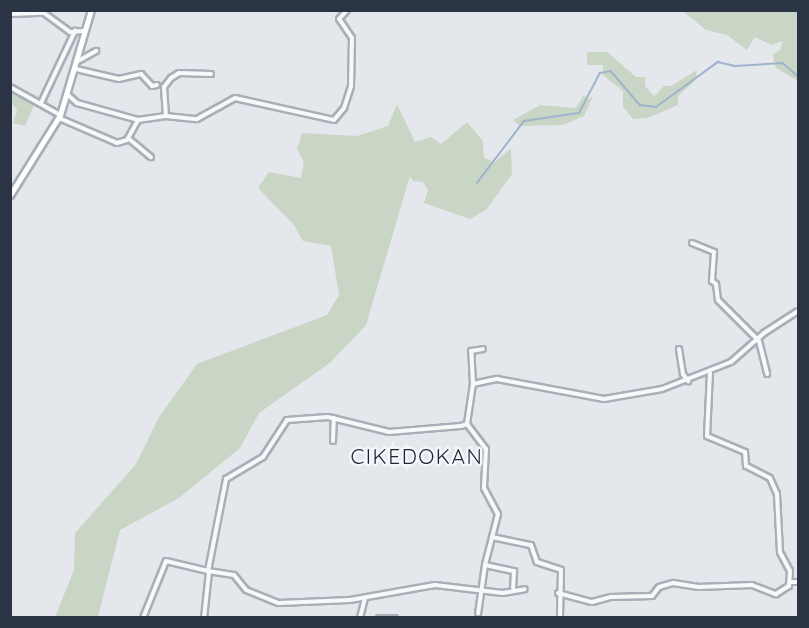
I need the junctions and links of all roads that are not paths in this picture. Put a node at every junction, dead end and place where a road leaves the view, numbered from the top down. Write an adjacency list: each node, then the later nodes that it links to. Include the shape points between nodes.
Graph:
1 (91, 10): 4 (main road)
2 (347, 10): 14 (street, via 339,19 352,38 351,86 344,108 334,120 242,97 230,99 197,119)
3 (10, 14): 5 (street, via 44,13)
4 (83, 31): 5 (street); 7 (main road)
5 (75, 32): 13 (street)
6 (96, 51): 7 (street)
7 (78, 61): 8 (main road)
8 (75, 69): 10 (street, via 119,79 141,74 152,86); 12 (main road)
9 (211, 74): 14 (street, via 179,73 171,78 164,87)
10 (157, 85)
11 (10, 87): 13 (street)
12 (68, 95): 15 (main road); 16 (street, via 77,103)
13 (41, 103): 15 (street)
14 (166, 116): 16 (street)
15 (60, 117): 17 (street, via 112,142); 19 (main road)
16 (138, 120): 17 (street)
17 (128, 138): 18 (street)
18 (151, 158)
19 (10, 195)
20 (692, 243): 22 (street, via 714,252 712,281 718,300)
21 (798, 313): 22 (street)
22 (757, 339): 25 (street, via 731,362); 26 (street)
23 (483, 349): 28 (street, via 471,351)
24 (679, 349): 27 (street)
25 (710, 373): 27 (street); 35 (street, via 707,436 744,452 746,465 770,478 777,494 781,553 789,568)
26 (767, 374)
27 (688, 381): 28 (street, via 604,399 510,379)
28 (473, 384): 30 (street)
29 (334, 418): 30 (street, via 389,432); 31 (street); 34 (street, via 287,420 263,457 228,477)
30 (467, 424): 32 (street, via 474,429 487,454 484,488 498,514)
31 (333, 441)
32 (492, 537): 33 (street); 40 (street, via 531,545 537,562 560,568 563,574)
33 (484, 565): 37 (street); 38 (street, via 514,571)
34 (208, 572): 41 (street, via 235,576 246,590 279,603); 43 (street, via 165,561); 44 (street)
35 (790, 582): 36 (street); 40 (street, via 778,594 752,585 673,584 659,587 652,596 592,602)
36 (798, 582)
37 (481, 588): 38 (street, via 503,593); 41 (street, via 435,585 379,592); 42 (street)
38 (513, 588): 39 (street)
39 (525, 589)
40 (558, 593): 48 (street)
41 (365, 598): 45 (street)
42 (478, 614)
43 (143, 618)
44 (204, 618)
45 (360, 618)
46 (379, 618): 47 (street)
47 (395, 618)
48 (560, 618)

